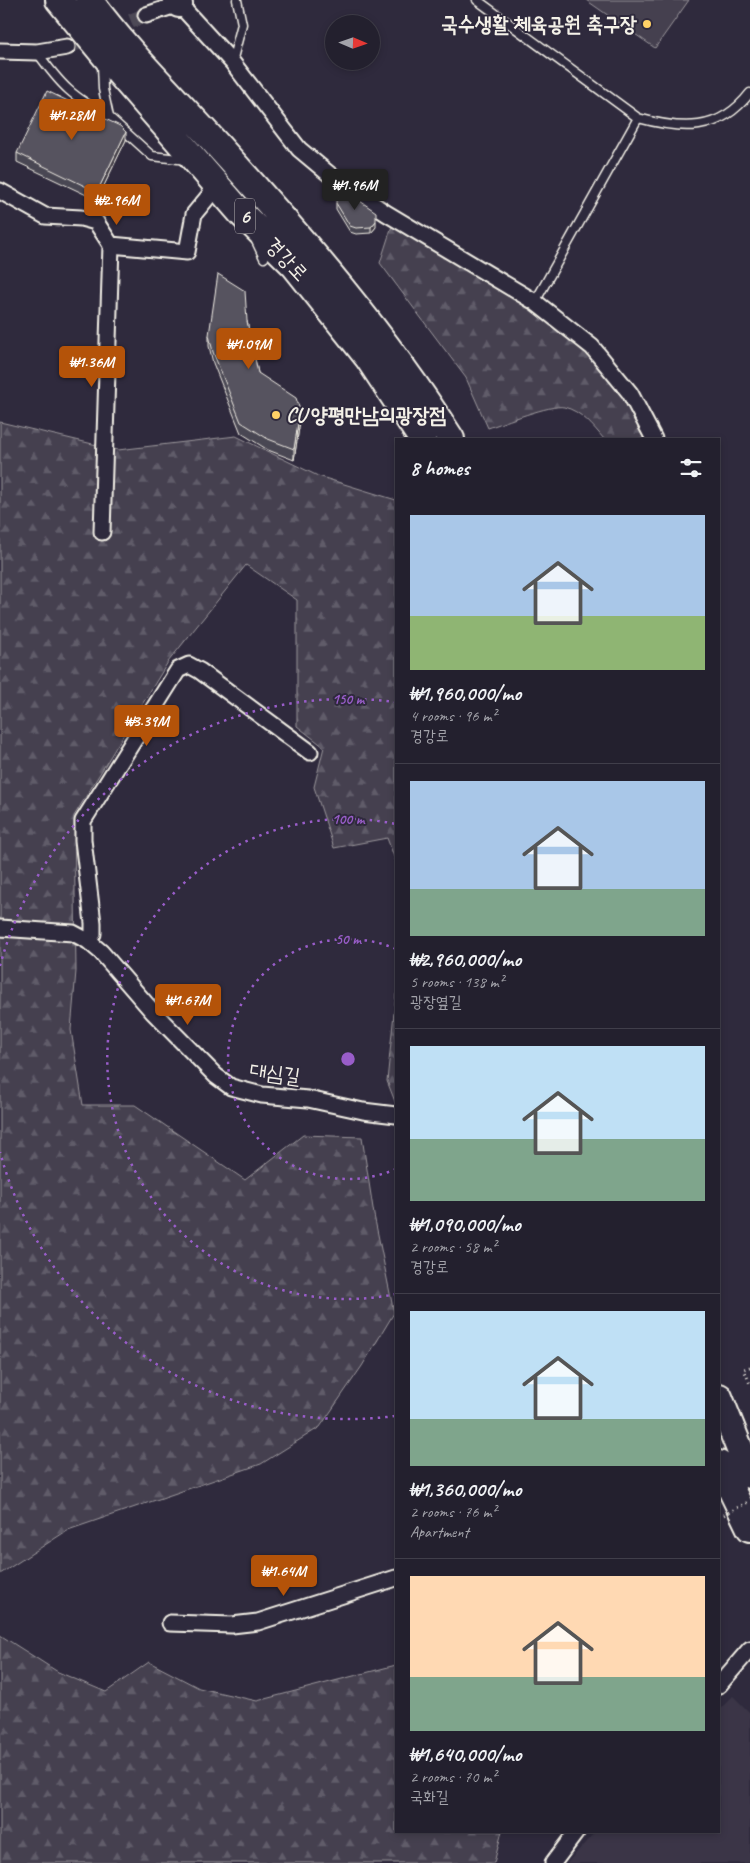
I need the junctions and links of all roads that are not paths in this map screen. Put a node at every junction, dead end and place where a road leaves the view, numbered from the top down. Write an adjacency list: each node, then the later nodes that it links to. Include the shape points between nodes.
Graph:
1 (59, 0): 10 (highway, 경강로 / 6)
2 (89, 0): 23 (highway, 경강로 / 6, via 144,67 324,264 393,352)
3 (237, 0): 11 (lane, via 242,24)
4 (477, 0): 14 (lane)
5 (178, 2): 6 (street); 11 (street)
6 (146, 15)
7 (66, 47): 9 (street)
8 (0, 51): 9 (street)
9 (37, 52): 13 (lane, via 57,81 77,99)
10 (102, 52): 13 (lane, via 103,89); 15 (highway, 경강로 / 6)
11 (232, 62): 21 (street, via 299,149 335,179)
12 (750, 93): 14 (lane, via 722,118 697,126 667,126)
13 (110, 116): 15 (lane, via 152,156)
14 (638, 118): 21 (lane)
15 (197, 161): 16 (highway, 경강로 / 6)
16 (218, 185): 18 (highway, 경강로 / 6); 19 (street, via 194,214 188,252)
17 (0, 191): 19 (street, via 46,216 96,222)
18 (241, 212): 20 (lane); 22 (highway, 경강로 / 6, via 294,265 332,311 369,359)
19 (111, 245): 25 (street)
20 (264, 258)
21 (536, 302): 24 (street, via 592,347 611,368 630,393)
22 (421, 438)
23 (451, 438)
24 (653, 438)
25 (102, 532)
26 (310, 752): 28 (street, via 200,671 189,665 178,670 83,821 93,923 93,934)
27 (0, 928): 28 (street, 대심길, via 73,934)
28 (88, 941): 29 (street, 대심길, via 202,1061 231,1087 262,1095 308,1099)
29 (395, 1115)
30 (720, 1400): 32 (highway)
31 (720, 1466): 33 (highway)
32 (750, 1475)
33 (750, 1528)
34 (395, 1578): 35 (street, via 258,1622 232,1626)
35 (170, 1623)
36 (750, 1649): 37 (street)
37 (720, 1684)
38 (575, 1833): 39 (street)
39 (552, 1863)

